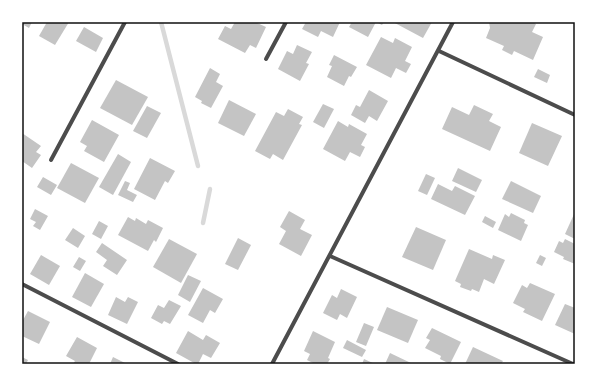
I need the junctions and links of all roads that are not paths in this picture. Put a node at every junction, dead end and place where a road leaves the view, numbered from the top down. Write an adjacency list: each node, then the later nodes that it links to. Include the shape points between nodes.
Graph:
1 (125, 22): 7 (street)
2 (286, 22): 5 (street)
3 (453, 22): 4 (street)
4 (438, 52): 6 (street); 8 (street)
5 (266, 59)
6 (575, 114)
7 (51, 160)
8 (330, 256): 11 (street); 12 (street)
9 (22, 284): 10 (street)
10 (178, 364)
11 (272, 364)
12 (572, 364)

